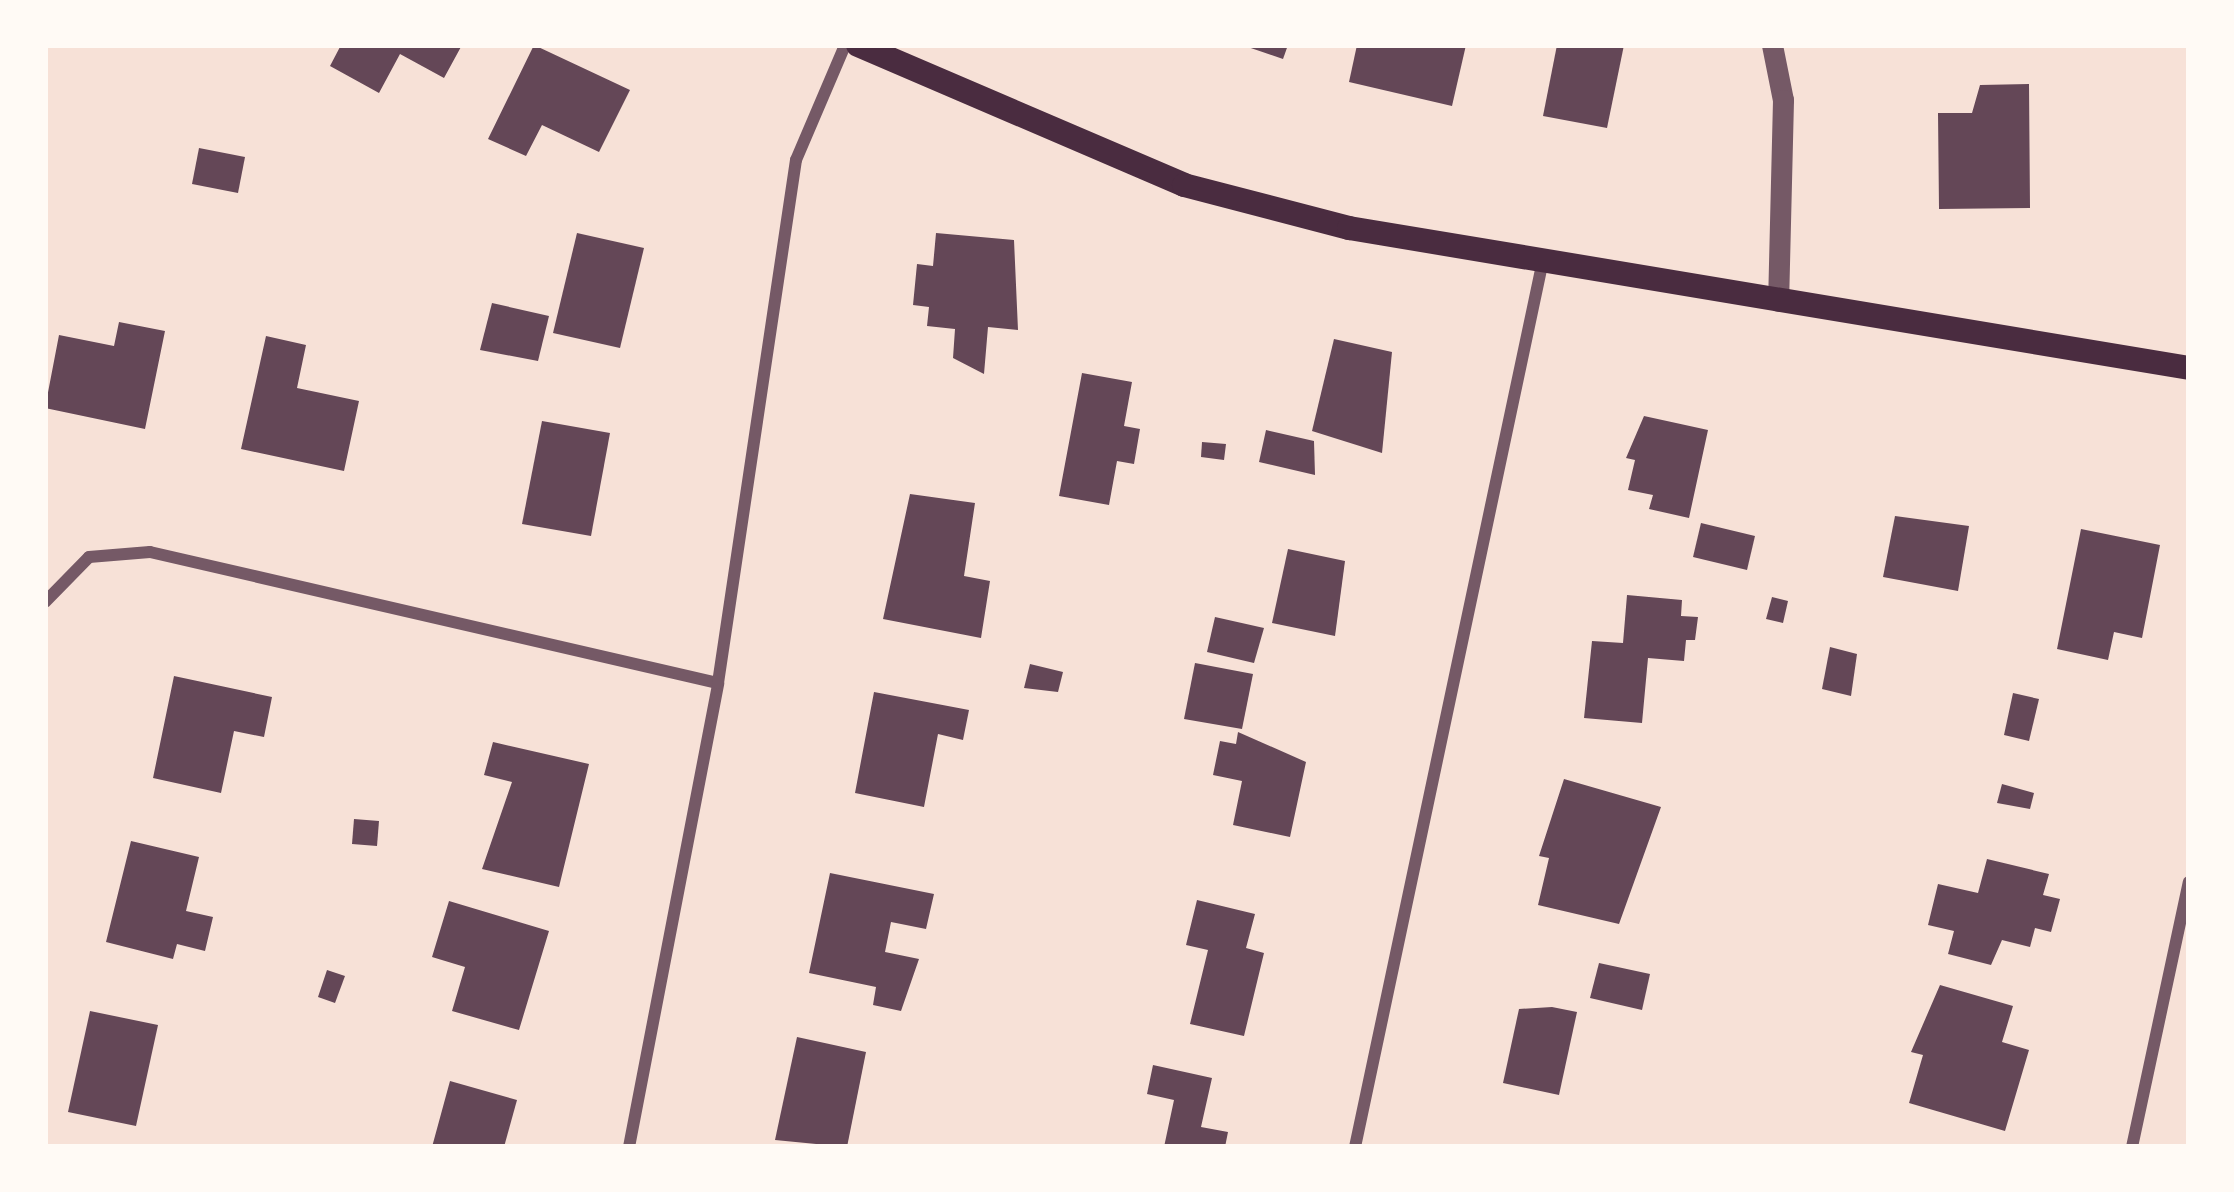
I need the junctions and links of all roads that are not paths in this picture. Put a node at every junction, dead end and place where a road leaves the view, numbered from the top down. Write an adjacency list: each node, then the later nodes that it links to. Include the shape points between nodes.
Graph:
1 (845, 45): 8 (street, via 796,160)
2 (858, 45): 4 (main road, via 1184,185)
3 (1772, 45): 5 (street, via 1783,122)
4 (1542, 266): 5 (main road); 11 (street)
5 (1778, 301): 6 (main road)
6 (2189, 368)
7 (45, 602): 8 (street, via 89,557 150,552)
8 (718, 682): 10 (street)
9 (2189, 882): 12 (street)
10 (629, 1147)
11 (1355, 1147)
12 (2132, 1147)

